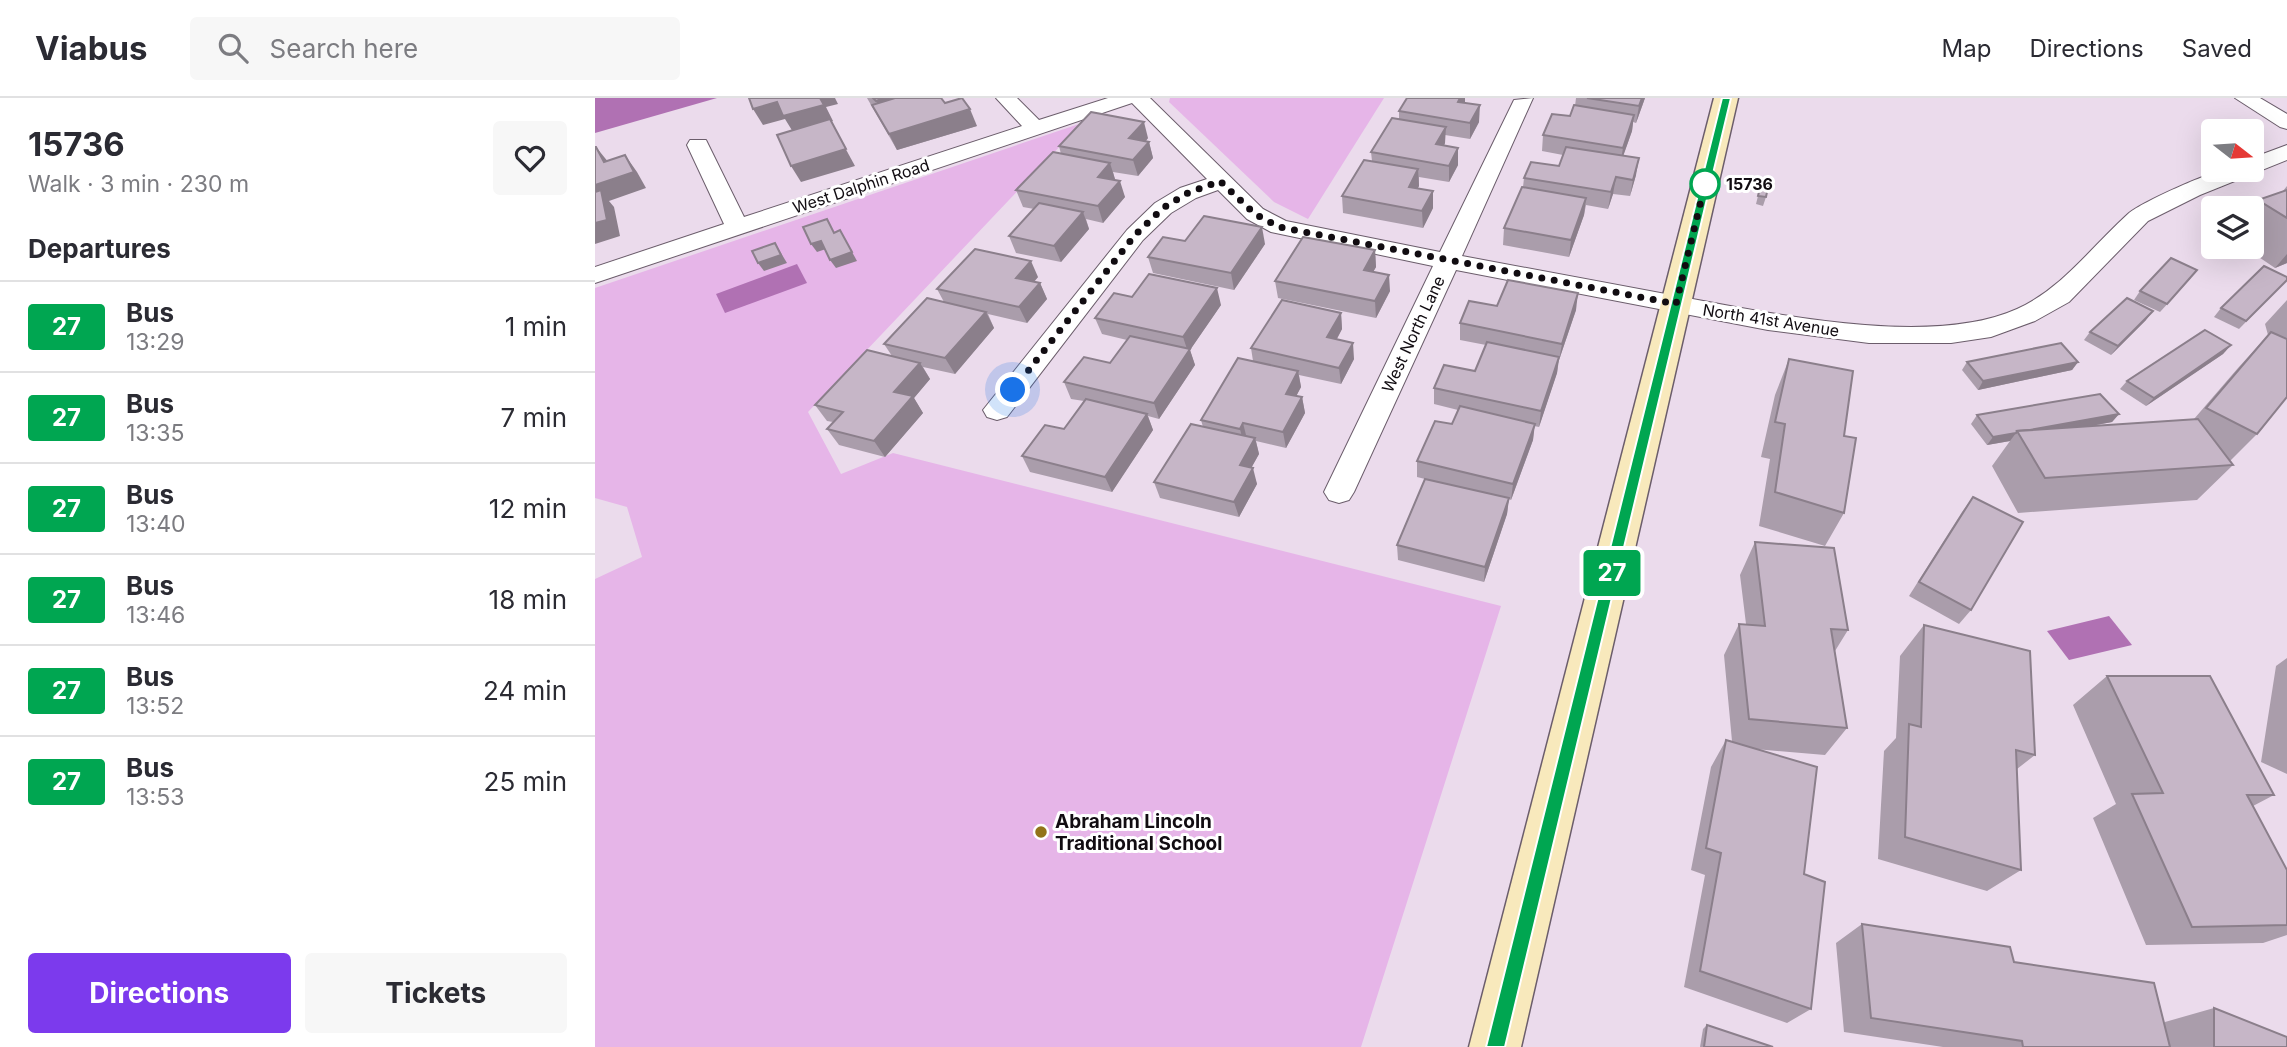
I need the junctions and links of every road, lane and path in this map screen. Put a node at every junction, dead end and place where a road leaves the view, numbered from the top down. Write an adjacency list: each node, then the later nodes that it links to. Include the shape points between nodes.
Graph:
1 (1006, 98): 8 (street)
2 (1128, 98): 8 (street, West Dalphin Road)
3 (1138, 98): 12 (street, North 41st Avenue)
4 (1726, 98): 17 (main road)
5 (2245, 98): 7 (street)
6 (1524, 100): 15 (street, West North Lane)
7 (2287, 123)
8 (1036, 129): 14 (street, West Dalphin Road)
9 (698, 145): 14 (street)
10 (2287, 152): 11 (street)
11 (2265, 161)
12 (1220, 181): 15 (street, North 41st Avenue, via 1255,214 1279,227); 18 (street, via 1163,208 1135,235)
13 (2212, 182): 17 (street, North 41st Avenue, via 2140,216 2060,296 1991,328 1951,334 1869,334)
14 (737, 226): 16 (street, West Dalphin Road)
15 (1446, 261): 17 (street, North 41st Avenue); 19 (street, West North Lane)
16 (595, 275)
17 (1676, 304): 20 (main road)
18 (997, 410)
19 (1339, 492)
20 (1495, 1047)

